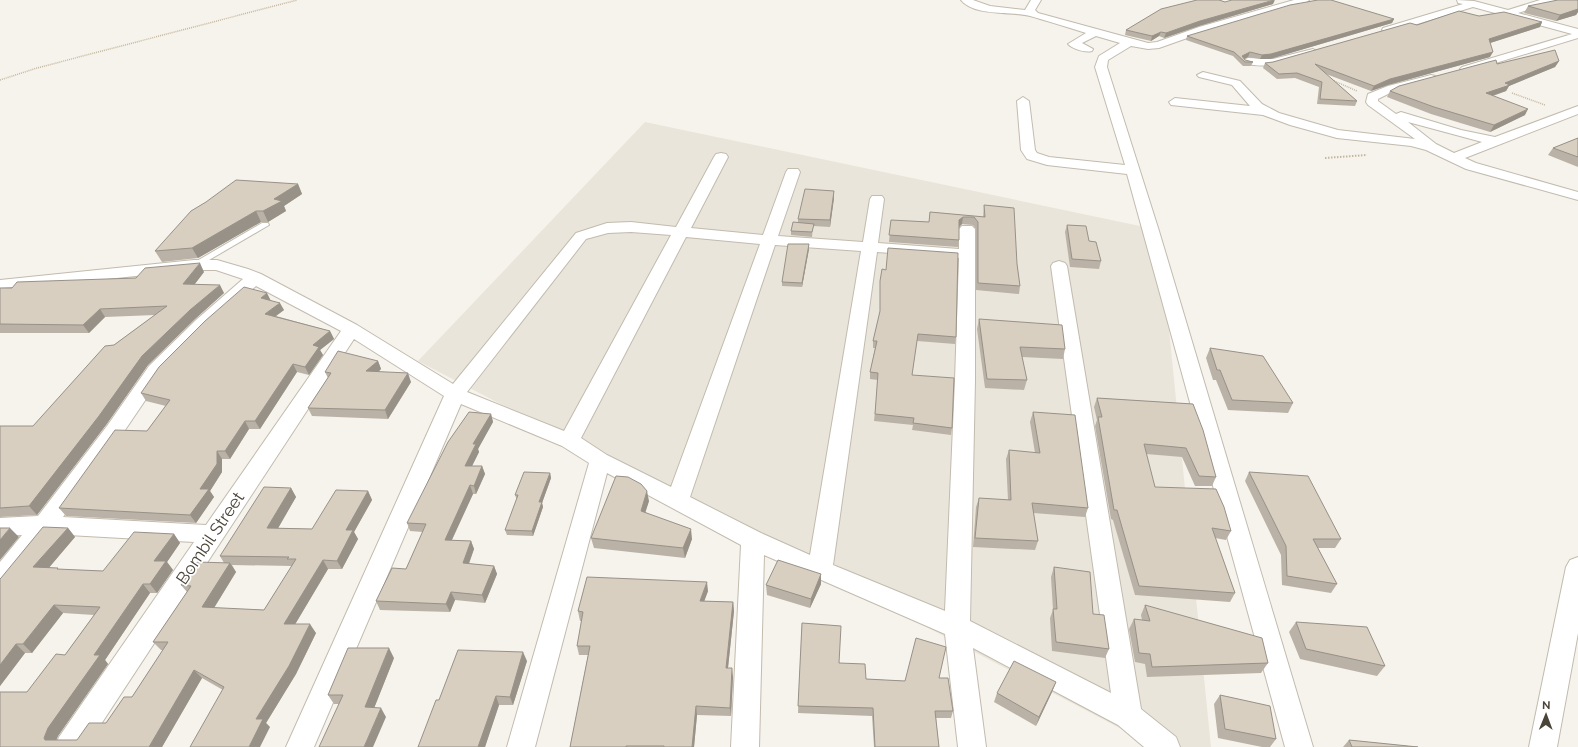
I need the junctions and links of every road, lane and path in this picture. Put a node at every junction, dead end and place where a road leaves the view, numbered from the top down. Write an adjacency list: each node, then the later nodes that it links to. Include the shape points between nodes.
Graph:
1 (296, 0): 20 (path)
2 (966, 0): 8 (street, via 973,5 990,9)
3 (1036, 0): 8 (street, via 1030,7)
4 (1304, 0): 14 (street, via 1204,28 1159,46)
5 (1458, 0): 7 (street)
6 (1550, 0): 9 (street)
7 (1474, 4): 9 (street); 12 (street)
8 (1032, 13): 11 (street, via 1046,20)
9 (1507, 14): 10 (street)
10 (1578, 32)
11 (1094, 33): 14 (street); 16 (street, via 1073,44)
12 (1377, 33)
13 (1578, 35): 22 (street, via 1450,74 1392,88)
14 (1129, 42): 33 (street, via 1103,58 1100,67)
15 (1324, 48): 17 (street, via 1271,63)
16 (1088, 49)
17 (1248, 61)
18 (1203, 75): 27 (street, via 1236,83 1250,100)
19 (1327, 77): 22 (path)
20 (0, 80)
21 (1512, 93): 23 (path)
22 (1372, 97): 26 (street, via 1372,102)
23 (1527, 98)
24 (1023, 101): 33 (street, via 1028,150 1032,156 1047,161)
25 (1175, 102): 27 (street)
26 (1379, 109): 29 (street, via 1450,131); 30 (street, via 1418,135)
27 (1264, 110): 30 (street, via 1294,122 1337,134 1411,142)
28 (1578, 110): 29 (street)
29 (1494, 141): 32 (street)
30 (1431, 147): 32 (street)
31 (721, 157): 39 (street)
32 (1452, 158): 35 (street, via 1471,166)
33 (1132, 170): 67 (street)
34 (793, 172): 40 (street)
35 (1578, 196)
36 (877, 199): 41 (street)
37 (265, 225): 43 (lane)
38 (967, 229): 42 (street)
39 (681, 232): 40 (street); 48 (street, via 631,227 607,228 581,236); 49 (street)
40 (770, 240): 41 (street); 51 (street)
41 (870, 248): 42 (street); 57 (street)
42 (966, 254): 59 (street, via 965,380)
43 (194, 265): 45 (street, via 217,265); 46 (street)
44 (1059, 266): 60 (street)
45 (255, 278): 47 (street); 52 (street, via 186,339 156,370)
46 (0, 285)
47 (351, 329): 48 (street); 54 (street, Bombil Street)
48 (455, 394): 49 (street); 62 (street)
49 (569, 441): 50 (street)
50 (600, 460): 51 (street); 63 (street)
51 (677, 501): 55 (street)
52 (44, 525): 53 (street); 54 (street); 58 (street)
53 (0, 527)
54 (212, 534): 61 (street, Bombil Street)
55 (753, 540): 57 (street); 64 (street)
56 (1578, 567): 68 (street)
57 (820, 570): 59 (street)
58 (0, 579)
59 (957, 627): 60 (street); 65 (street)
60 (1128, 716): 66 (street)
61 (69, 747)
62 (300, 747)
63 (521, 747)
64 (745, 747)
65 (972, 747)
66 (1166, 747)
67 (1298, 747)
68 (1543, 747)

